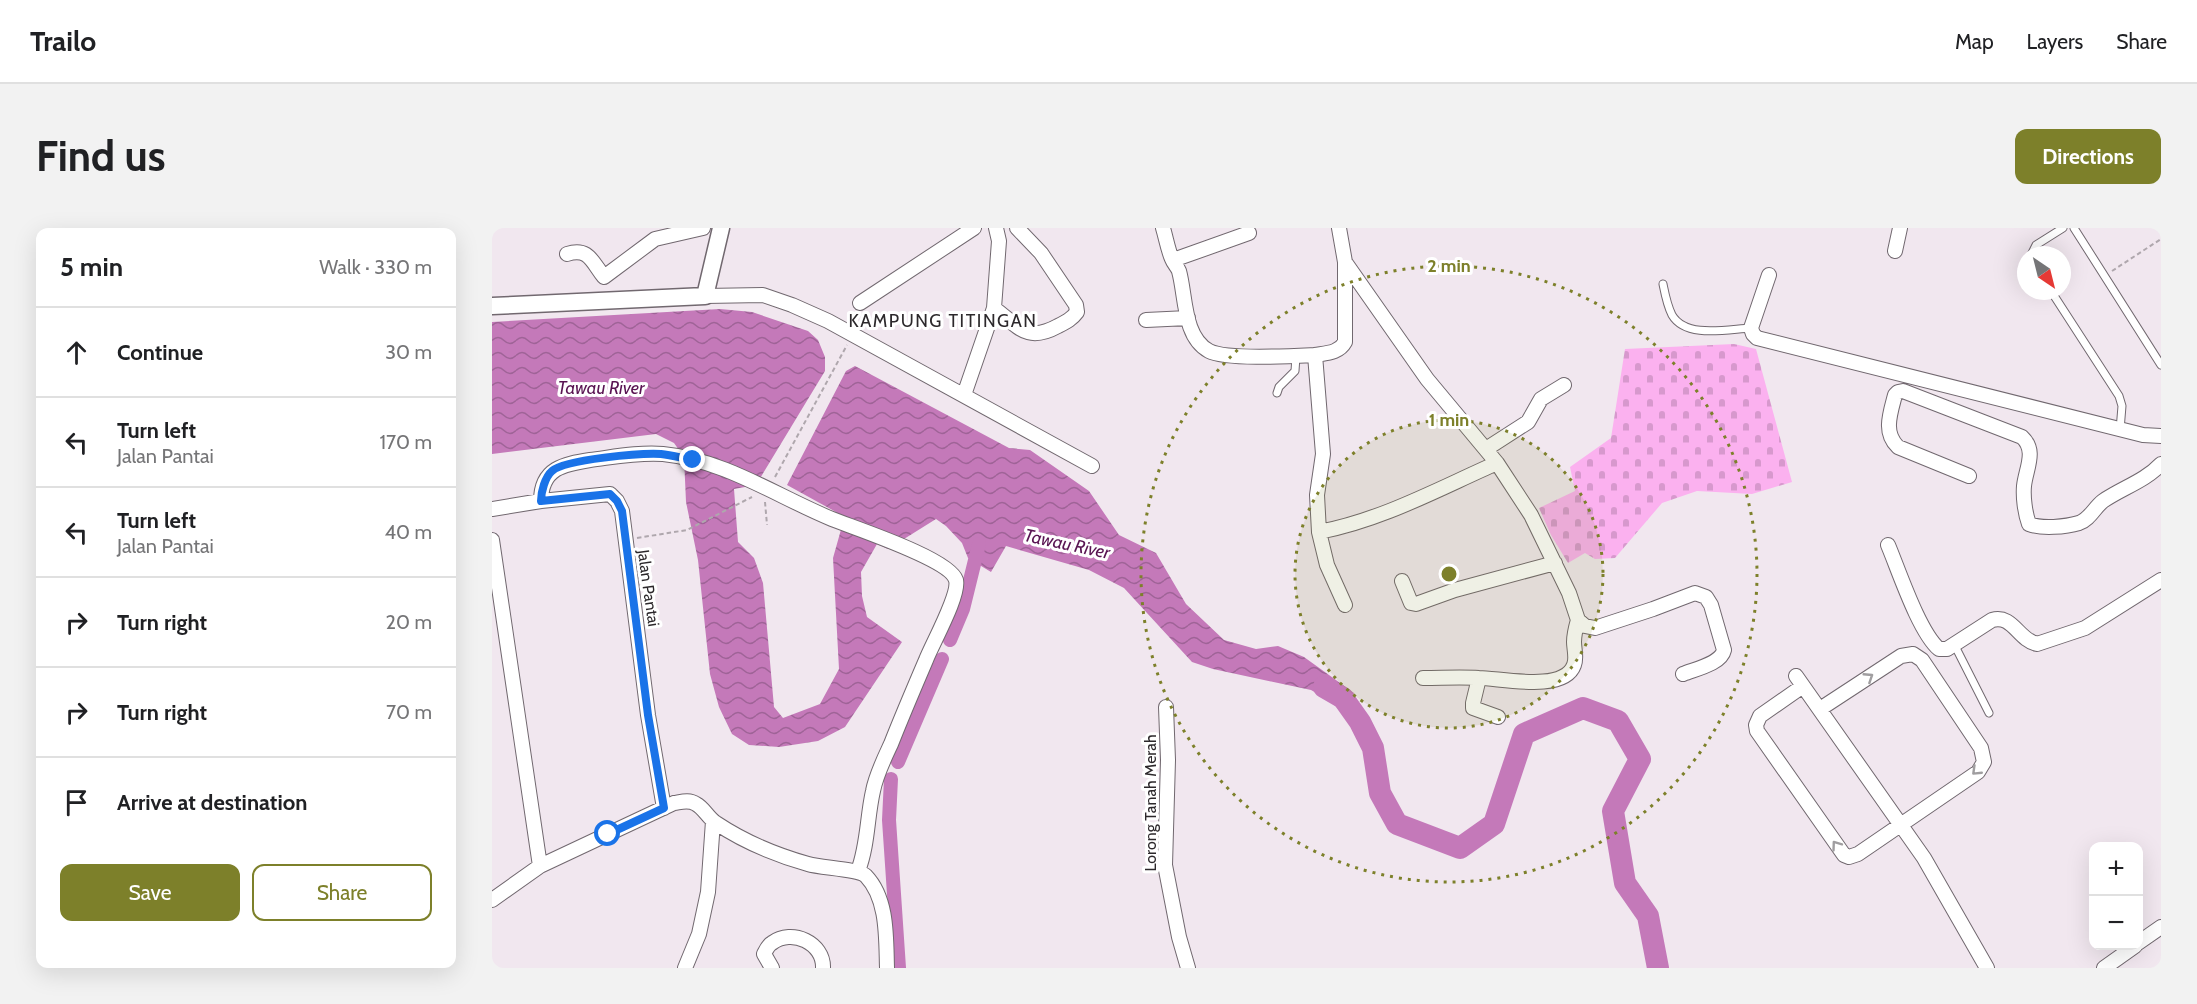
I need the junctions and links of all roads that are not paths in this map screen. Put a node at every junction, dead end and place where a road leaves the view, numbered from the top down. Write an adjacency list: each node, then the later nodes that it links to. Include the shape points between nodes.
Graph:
1 (645, 228): 13 (street)
2 (703, 228): 13 (street)
3 (721, 228): 21 (street)
4 (974, 228): 23 (street)
5 (996, 228): 25 (street, via 999,241)
6 (1017, 228): 25 (street, via 1041,252 1077,312 1036,335)
7 (1163, 228): 17 (street)
8 (1339, 228): 18 (street)
9 (1900, 228): 15 (street)
10 (2063, 228): 14 (lane)
11 (2074, 228): 31 (lane)
12 (1249, 233): 17 (street)
13 (655, 239): 16 (street, via 604,277 586,254)
14 (2036, 246)
15 (1895, 251)
16 (567, 254)
17 (1173, 260): 26 (street, via 1180,274)
18 (1345, 262): 29 (street, via 1345,342 1333,352); 37 (street, via 1427,379)
19 (1769, 275): 28 (street)
20 (1663, 284): 28 (lane, via 1673,318 1684,326 1696,330)
21 (705, 296): 24 (street); 34 (street, via 763,295 792,304)
22 (2057, 300): 35 (lane, via 2119,396)
23 (860, 303)
24 (492, 306)
25 (994, 308): 34 (street)
26 (1188, 318): 27 (street); 30 (street, via 1200,344 1212,352)
27 (1146, 320)
28 (1751, 328): 35 (street, via 1757,338)
29 (1316, 355): 30 (street); 44 (street, via 1323,454 1317,495)
30 (1296, 356): 33 (lane, via 1295,371)
31 (2161, 365)
32 (1564, 385): 37 (street, via 1541,399 1528,422)
33 (1277, 393)
34 (964, 395): 40 (street)
35 (2120, 430): 36 (street)
36 (2161, 436)
37 (1486, 449): 38 (street)
38 (1497, 463): 44 (street, via 1382,515); 47 (street, via 1531,515)
39 (2161, 464): 41 (street, via 2102,502 2084,521 2036,527 2026,517 2024,487 2030,452 2022,437 1898,392 1888,423 1892,441)
40 (1092, 466)
41 (1969, 476)
42 (541, 501): 43 (street, Jalan Pantai); 60 (street, Jalan Pantai, via 610,494 622,511); 64 (street, via 541,492 552,471 567,464 662,454 720,467 859,531 912,550 949,570 956,580 956,595 873,790)
43 (492, 509)
44 (1319, 532): 50 (street, via 1327,565)
45 (492, 540): 63 (street)
46 (1888, 545): 52 (street, via 1934,645 1939,649)
47 (1555, 563): 49 (street, via 1416,604 1411,603); 51 (street)
48 (2161, 580): 52 (street, via 2085,628 2037,644 2000,618)
49 (1402, 581)
50 (1346, 605)
51 (1578, 620): 53 (street, via 1594,628 1695,593 1706,597 1723,656); 55 (street, via 1574,633 1575,664 1569,673 1540,683)
52 (1954, 644): 58 (lane)
53 (1683, 674)
54 (1423, 678): 55 (street)
55 (1479, 678): 59 (street, via 1473,708)
56 (1166, 707): 73 (street, Lorong Tanah Merah, via 1165,866)
57 (1820, 709): 62 (street); 62 (street, one-way to 57, via 1854,856 1841,852 1759,735 1756,725 1760,716 1800,681); 62 (street, one-way to 62, via 1901,656 1913,654 1922,660 1981,748 1984,762 1978,772)
58 (1989, 713)
59 (1498, 717)
60 (664, 808): 61 (street, via 687,801 697,804); 63 (street)
61 (713, 821): 64 (street, via 741,839 807,864); 69 (street, via 708,892 699,934)
62 (1901, 825): 74 (street)
63 (540, 866): 65 (street)
64 (858, 871): 72 (street, via 865,875 881,901)
65 (492, 900)
66 (2161, 927): 67 (street)
67 (2143, 940)
68 (2129, 950): 75 (street)
69 (685, 968)
70 (771, 968): 71 (street, via 764,954 770,944 783,937 814,944 823,956)
71 (823, 968)
72 (887, 968)
73 (1188, 968)
74 (1987, 968)
75 (2104, 968)

